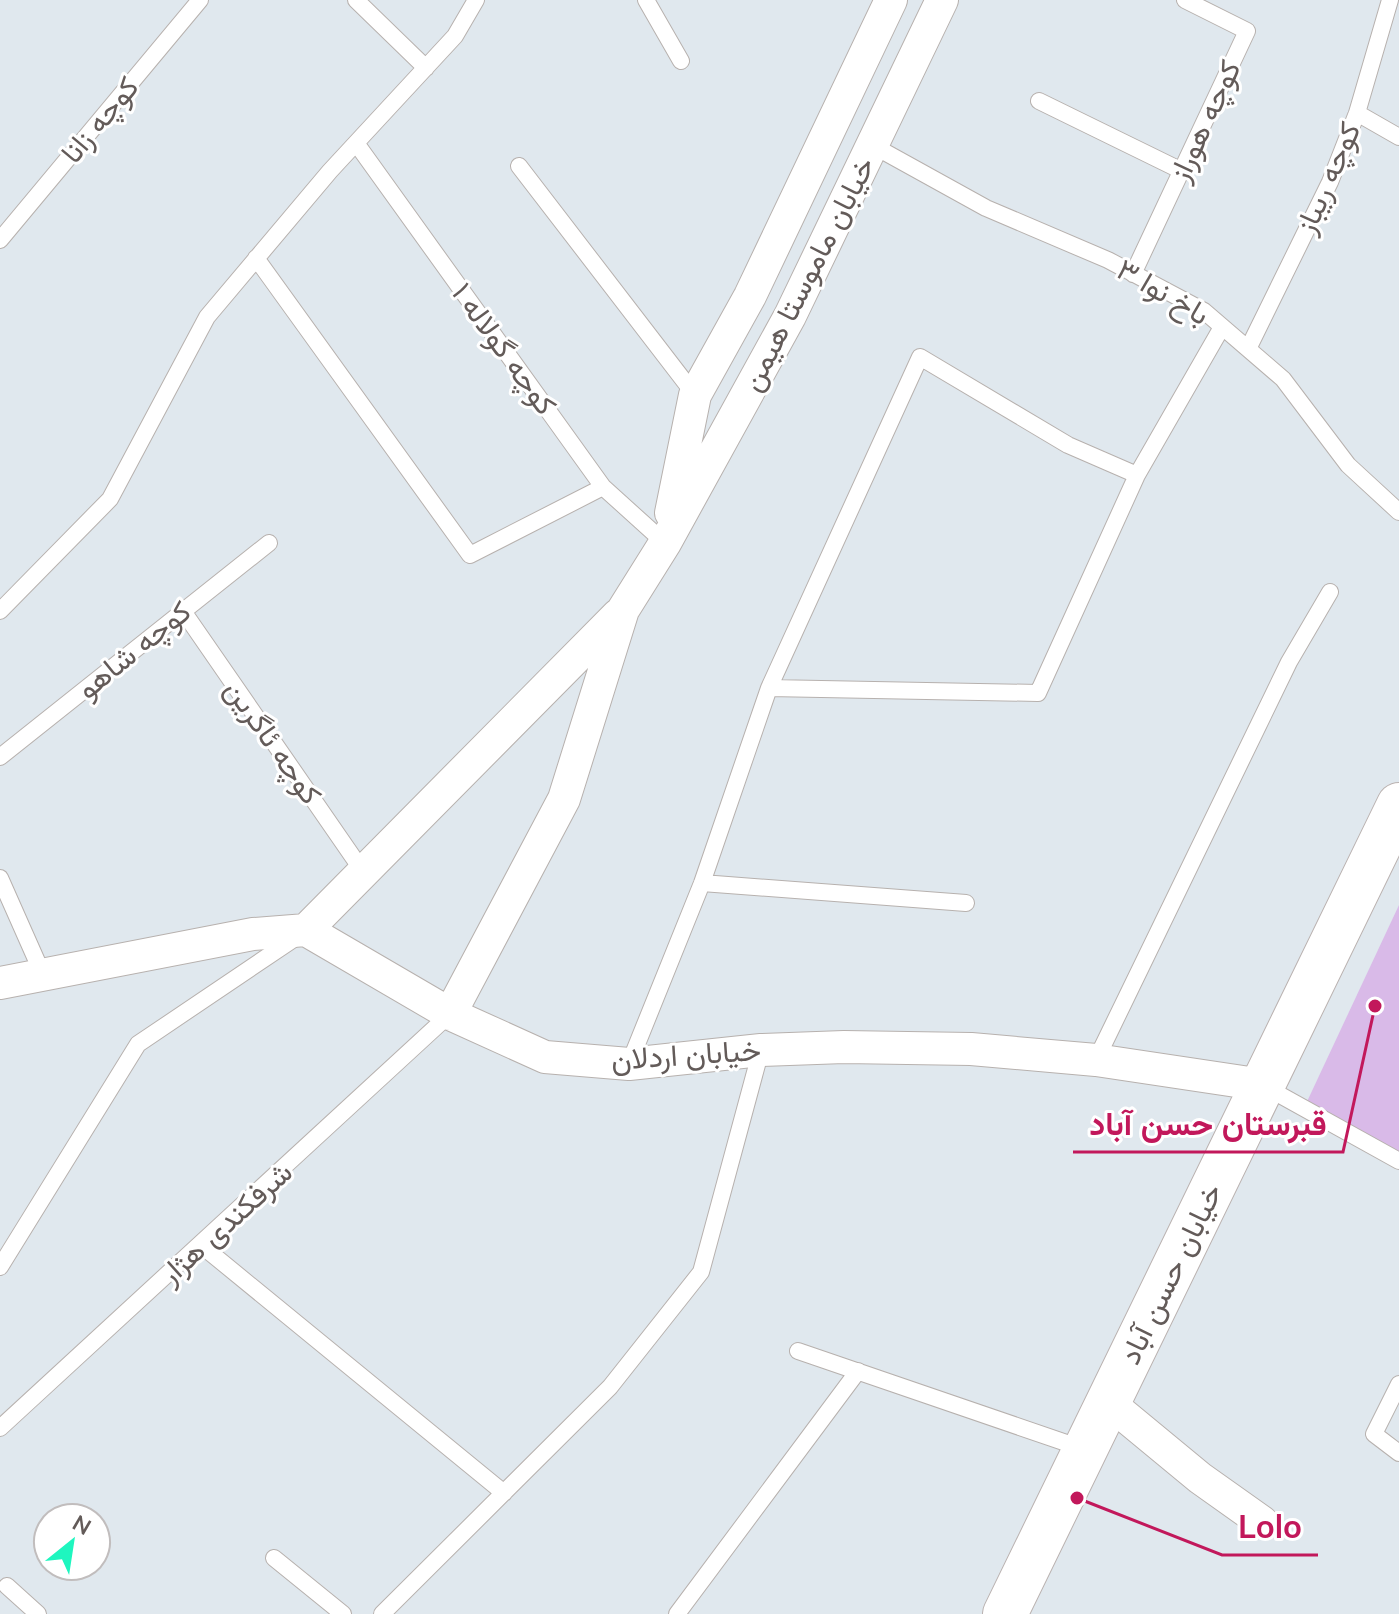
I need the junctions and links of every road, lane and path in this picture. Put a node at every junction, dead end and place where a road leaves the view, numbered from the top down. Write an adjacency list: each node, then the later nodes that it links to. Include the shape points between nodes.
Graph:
1 (200, 0): 18 (lane, کوچه زانا)
2 (356, 0): 10 (lane)
3 (476, 0): 10 (lane, via 455,36)
4 (646, 0): 9 (lane)
5 (891, 0): 23 (street, خیابان ماموستا هیمن, via 750,296)
6 (942, 0): 15 (street, خیابان ماموستا هیمن)
7 (1185, 0): 17 (lane, کوچه هوراز, via 1247,31)
8 (1390, 0): 12 (lane, کوچه ریباز)
9 (681, 61)
10 (426, 68): 14 (lane)
11 (1039, 101): 17 (lane)
12 (1357, 113): 13 (lane); 22 (lane, کوچه ریباز, via 1330,182)
13 (1399, 137)
14 (356, 143): 19 (lane); 25 (lane, کوچه گولاله ۱)
15 (872, 145): 20 (lane, باخ نوا ۳, via 986,208); 28 (street, خیابان ماموستا هیمن, via 790,316)
16 (519, 166): 23 (lane)
17 (1182, 171): 20 (lane, کوچه هوراز)
18 (0, 240)
19 (256, 258): 25 (lane, via 470,555); 31 (lane, via 207,317 110,499)
20 (1133, 274): 21 (lane, باخ نوا ۳, via 1204,311)
21 (1222, 327): 22 (lane, باخ نوا ۳); 24 (lane)
22 (1248, 349): 26 (lane, باخ نوا ۳, via 1283,379 1348,465)
23 (695, 395): 28 (street, خیابان ماموستا هیمن)
24 (1137, 475): 33 (lane, via 1038,693); 33 (lane, via 1068,445 920,357)
25 (603, 487): 28 (lane, کوچه گولاله ۱)
26 (1399, 512)
27 (269, 543): 32 (lane, کوچه شاهو)
28 (665, 543): 30 (street, خیابان ماموستا هیمن)
29 (1330, 592): 45 (lane, via 1289,662)
30 (623, 610): 36 (street); 43 (street, خیابان ماموستا هیمن, via 564,799)
31 (0, 611)
32 (183, 611): 34 (lane, کوچه شاهو); 36 (lane, کوچه ئاگرین)
33 (769, 688): 38 (lane)
34 (0, 757)
35 (1399, 805): 47 (main road, خیابان حسن آباد)
36 (364, 873): 40 (street)
37 (0, 878): 41 (lane)
38 (702, 883): 39 (lane); 46 (lane)
39 (966, 903)
40 (306, 930): 41 (street, via 253,934); 43 (street, خیابان اردلان); 50 (lane, via 138,1044)
41 (43, 975): 42 (street)
42 (0, 983)
43 (450, 1014): 46 (street, خیابان اردلان, via 545,1057); 49 (lane, شرفکندی هژار)
44 (761, 1050): 45 (street, خیابان اردلان, via 971,1049); 46 (street, خیابان اردلان); 58 (lane, via 701,1272 610,1387)
45 (1096, 1060): 47 (street, خیابان اردلان)
46 (629, 1064)
47 (1263, 1085): 48 (lane); 54 (main road, خیابان حسن آباد)
48 (1399, 1161)
49 (201, 1245): 55 (lane, شرفکندی هژار); 58 (lane)
50 (0, 1267)
51 (798, 1351): 52 (lane)
52 (858, 1371): 56 (lane); 66 (lane)
53 (1399, 1384): 57 (lane, via 1374,1434)
54 (1108, 1402): 56 (main road, خیابان حسن آباد); 59 (street)
55 (0, 1428)
56 (1085, 1449): 62 (main road, خیابان حسن آباد)
57 (1399, 1453)
58 (504, 1493): 65 (lane)
59 (1262, 1522)
60 (274, 1558): 64 (lane)
61 (7, 1586): 63 (lane)
62 (1006, 1613)
63 (38, 1614)
64 (343, 1614)
65 (382, 1614)
66 (677, 1614)

